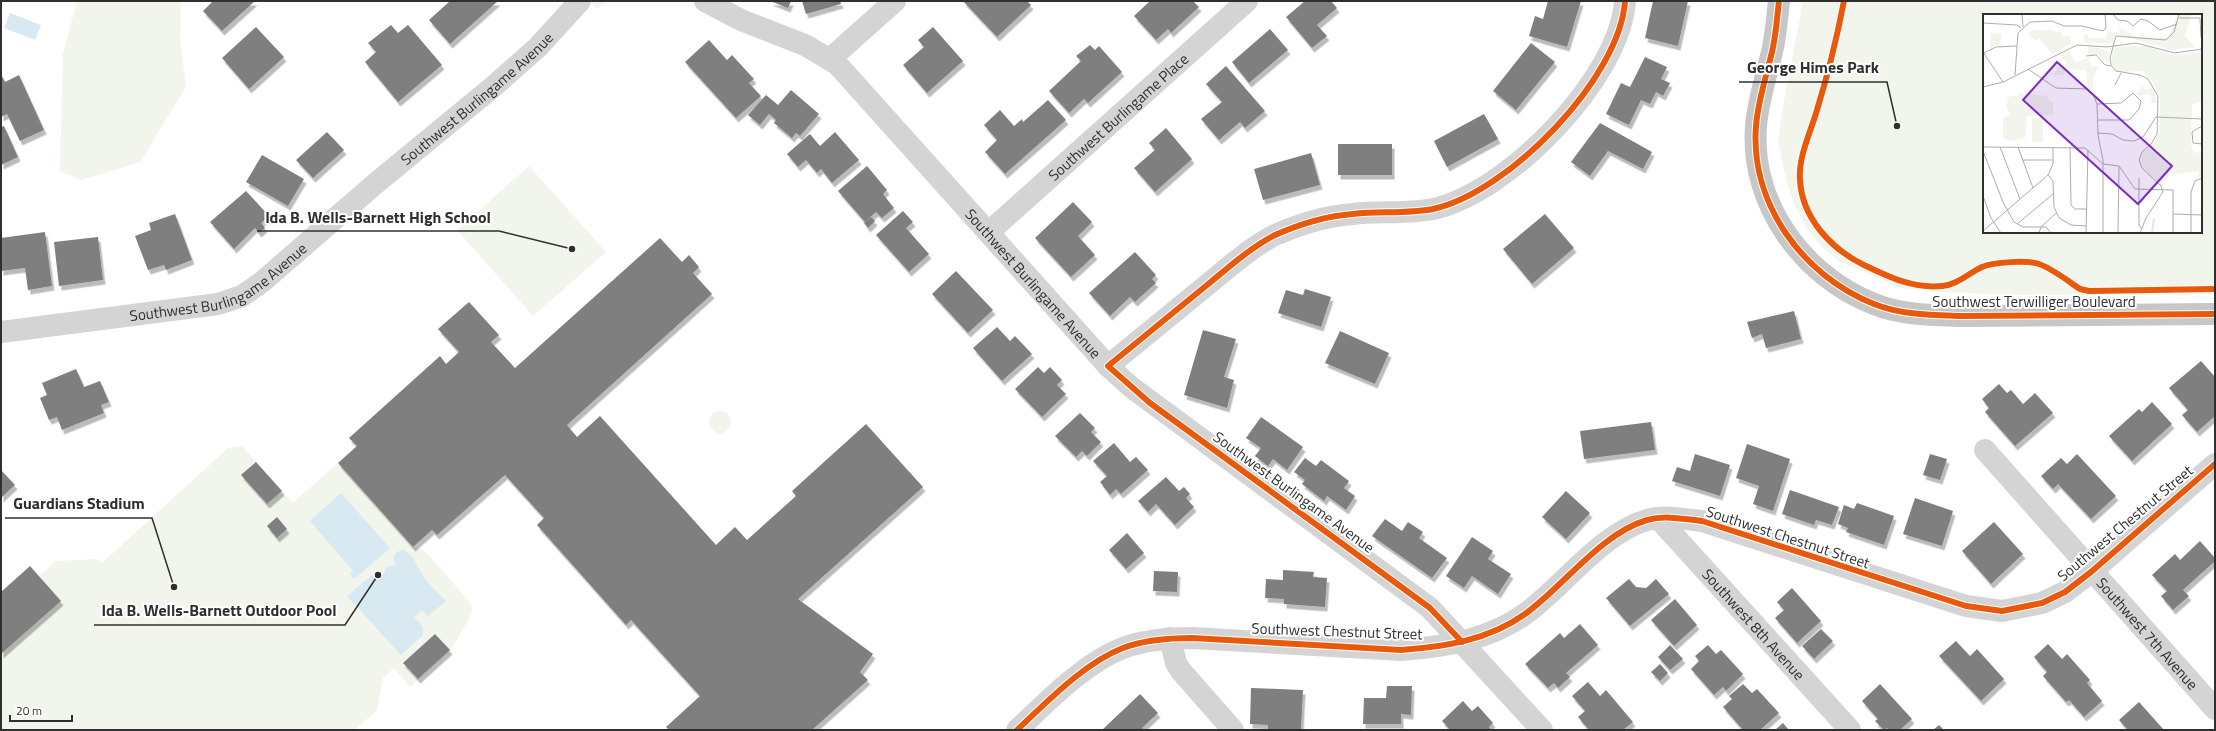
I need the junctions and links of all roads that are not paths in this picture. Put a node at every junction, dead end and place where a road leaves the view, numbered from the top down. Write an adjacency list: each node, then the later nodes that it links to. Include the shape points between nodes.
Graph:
1 (580, 1): 10 (street, Southwest Burlingame Avenue, via 538,47 494,86 262,282 242,296 218,304)
2 (705, 1): 7 (street, Southwest Burlingame Avenue, via 741,20 805,45)
3 (895, 1): 7 (street)
4 (1247, 1): 8 (street, Southwest Burlingame Place)
5 (1625, 1): 11 (street, via 1620,32 1613,49 1578,101 1533,150 1498,178 1469,196 1432,209 1326,218 1308,222 1273,236 1226,270)
6 (1779, 1): 9 (main road, Southwest Terwilliger Boulevard, via 1772,51 1759,102 1756,126 1755,146 1759,174 1768,200 1784,232 1807,260 1830,280 1855,296 1874,304 1925,314)
7 (830, 59): 8 (street, Southwest Burlingame Avenue)
8 (989, 232): 11 (street, Southwest Burlingame Avenue)
9 (2215, 314)
10 (1, 332)
11 (1108, 366): 17 (street, Southwest Burlingame Avenue, via 1150,403 1430,608)
12 (1985, 450): 15 (street, Southwest 7th Avenue)
13 (2215, 464): 15 (street, Southwest Chestnut Street)
14 (1658, 518): 15 (street, Southwest Chestnut Street, via 1702,521 1966,606 2002,611 2042,604 2065,592); 17 (street, Southwest Chestnut Street, via 1626,529 1599,549 1525,614 1495,631); 22 (street, Southwest 8th Avenue)
15 (2091, 572): 18 (street, Southwest 7th Avenue)
16 (1170, 638): 17 (street, Southwest Chestnut Street, via 1401,650); 19 (street, Southwest Chestnut Street, via 1122,648 1093,666 1054,696); 20 (street, via 1176,663 1181,671)
17 (1462, 642): 21 (street, Southwest Burlingame Avenue)
18 (2215, 710)
19 (1017, 730)
20 (1233, 730)
21 (1542, 730)
22 (1850, 730)

